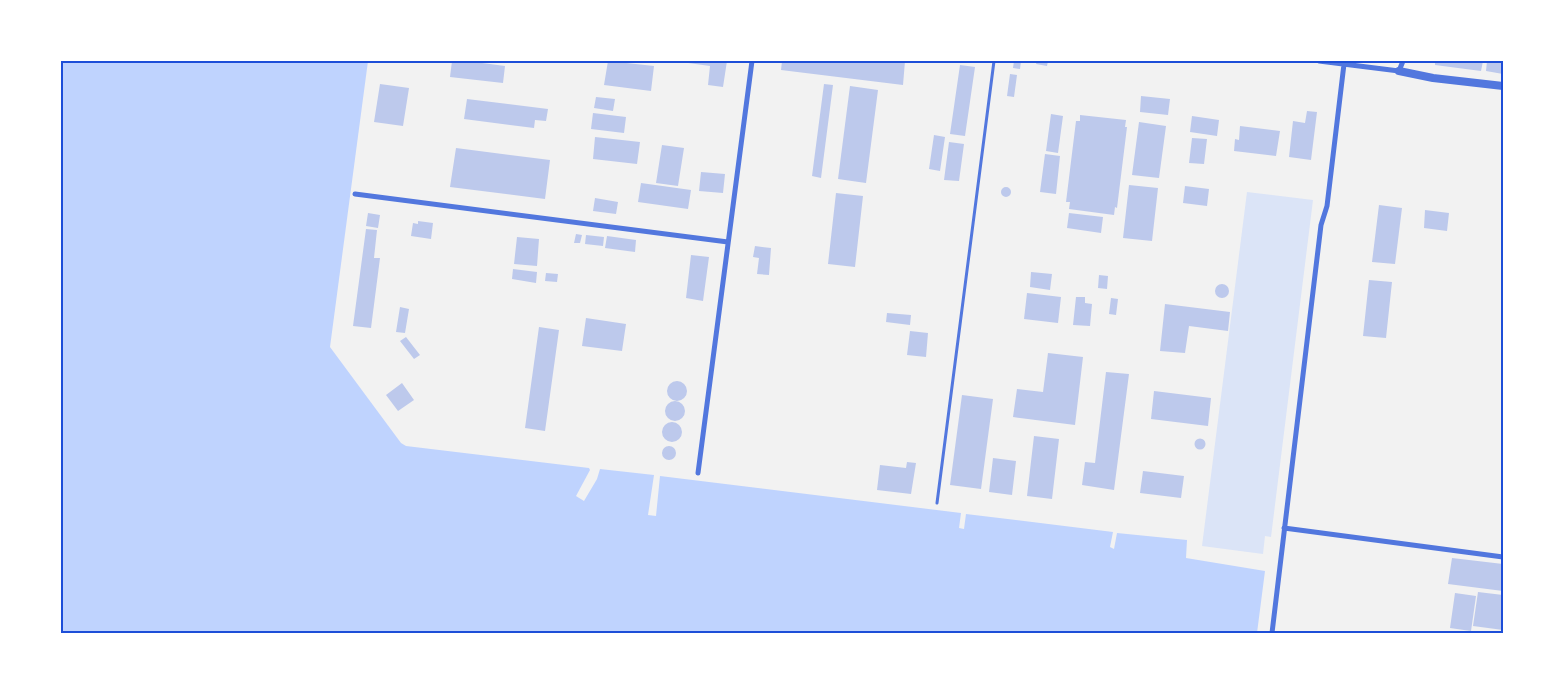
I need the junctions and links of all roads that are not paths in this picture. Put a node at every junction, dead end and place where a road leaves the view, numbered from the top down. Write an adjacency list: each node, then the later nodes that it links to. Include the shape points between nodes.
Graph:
1 (752, 61): 9 (street)
2 (994, 61): 11 (lane)
3 (1319, 61): 5 (street)
4 (1403, 61): 6 (street)
5 (1344, 64): 6 (street); 12 (street)
6 (1399, 71): 7 (street)
7 (1503, 86)
8 (355, 194): 9 (street)
9 (728, 242): 10 (street)
10 (698, 473)
11 (937, 503)
12 (1284, 528): 13 (street); 14 (street)
13 (1503, 557)
14 (1272, 633)

